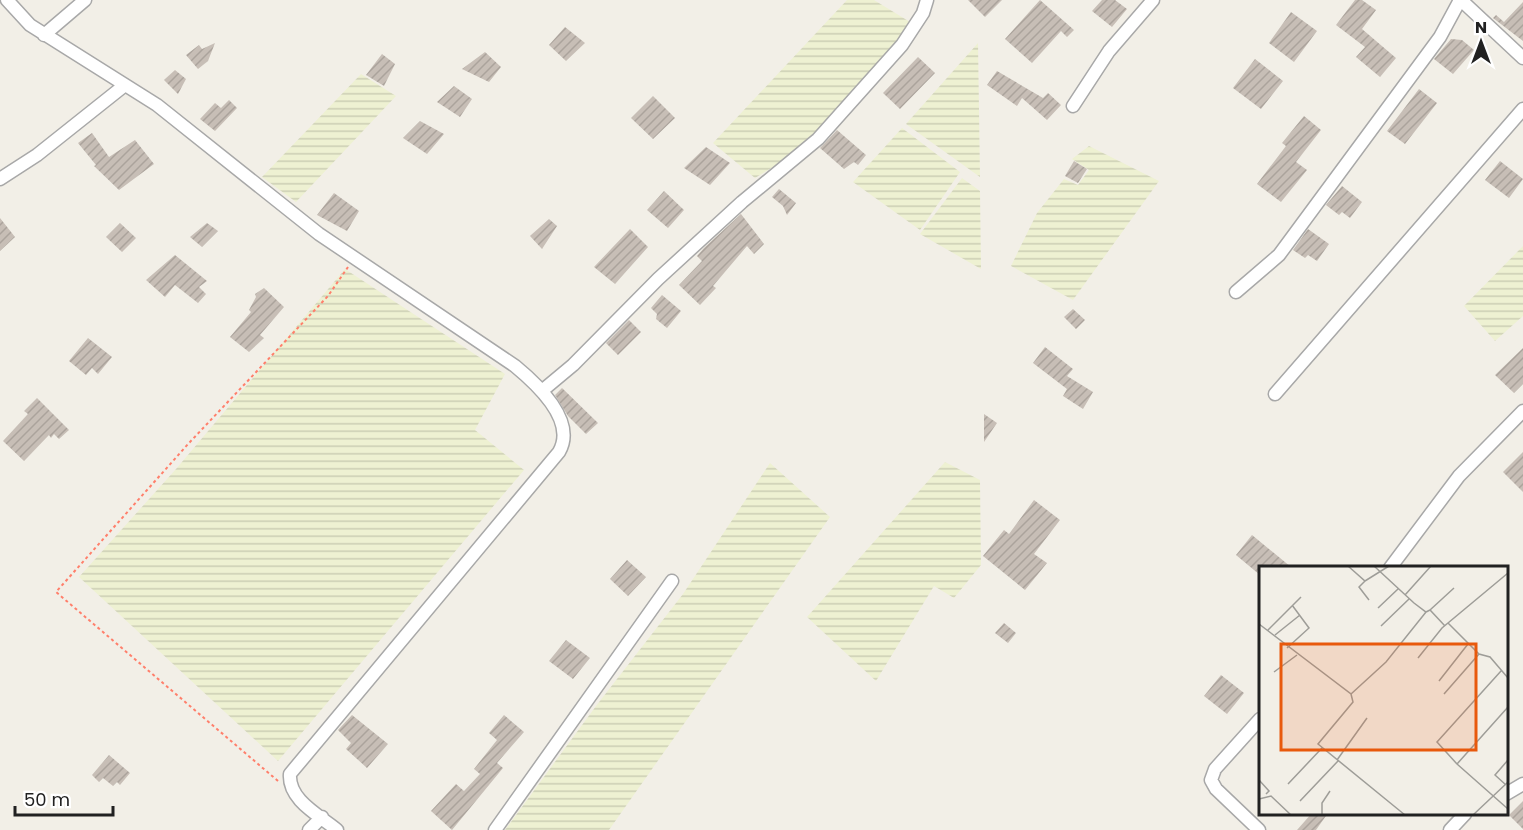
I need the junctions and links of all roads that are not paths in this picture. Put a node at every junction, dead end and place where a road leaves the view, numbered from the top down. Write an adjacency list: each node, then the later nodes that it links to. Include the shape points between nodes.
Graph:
1 (7, 0): 6 (street)
2 (85, 0): 6 (street)
3 (927, 0): 13 (street, via 902,45 818,139 734,209)
4 (1153, 0): 9 (street, via 1109,51)
5 (1461, 0): 7 (street); 12 (street, via 1440,37 1279,255)
6 (44, 35): 8 (street)
7 (1523, 58)
8 (125, 85): 11 (street); 13 (street, via 157,105 244,177 354,258 515,366)
9 (1073, 106)
10 (1523, 109): 14 (street)
11 (0, 180)
12 (1236, 292)
13 (543, 390): 22 (street, via 565,431 559,452 290,774 289,785 296,797)
14 (1275, 394)
15 (1523, 411): 16 (street, via 1459,476)
16 (1391, 566)
17 (672, 581): 25 (street)
18 (1259, 720): 26 (street, via 1215,769 1212,780 1216,789)
19 (1523, 784): 20 (street)
20 (1508, 793)
21 (1463, 815): 27 (street)
22 (321, 817): 23 (street); 24 (street)
23 (309, 830)
24 (338, 830)
25 (495, 830)
26 (1259, 830)
27 (1450, 830)

